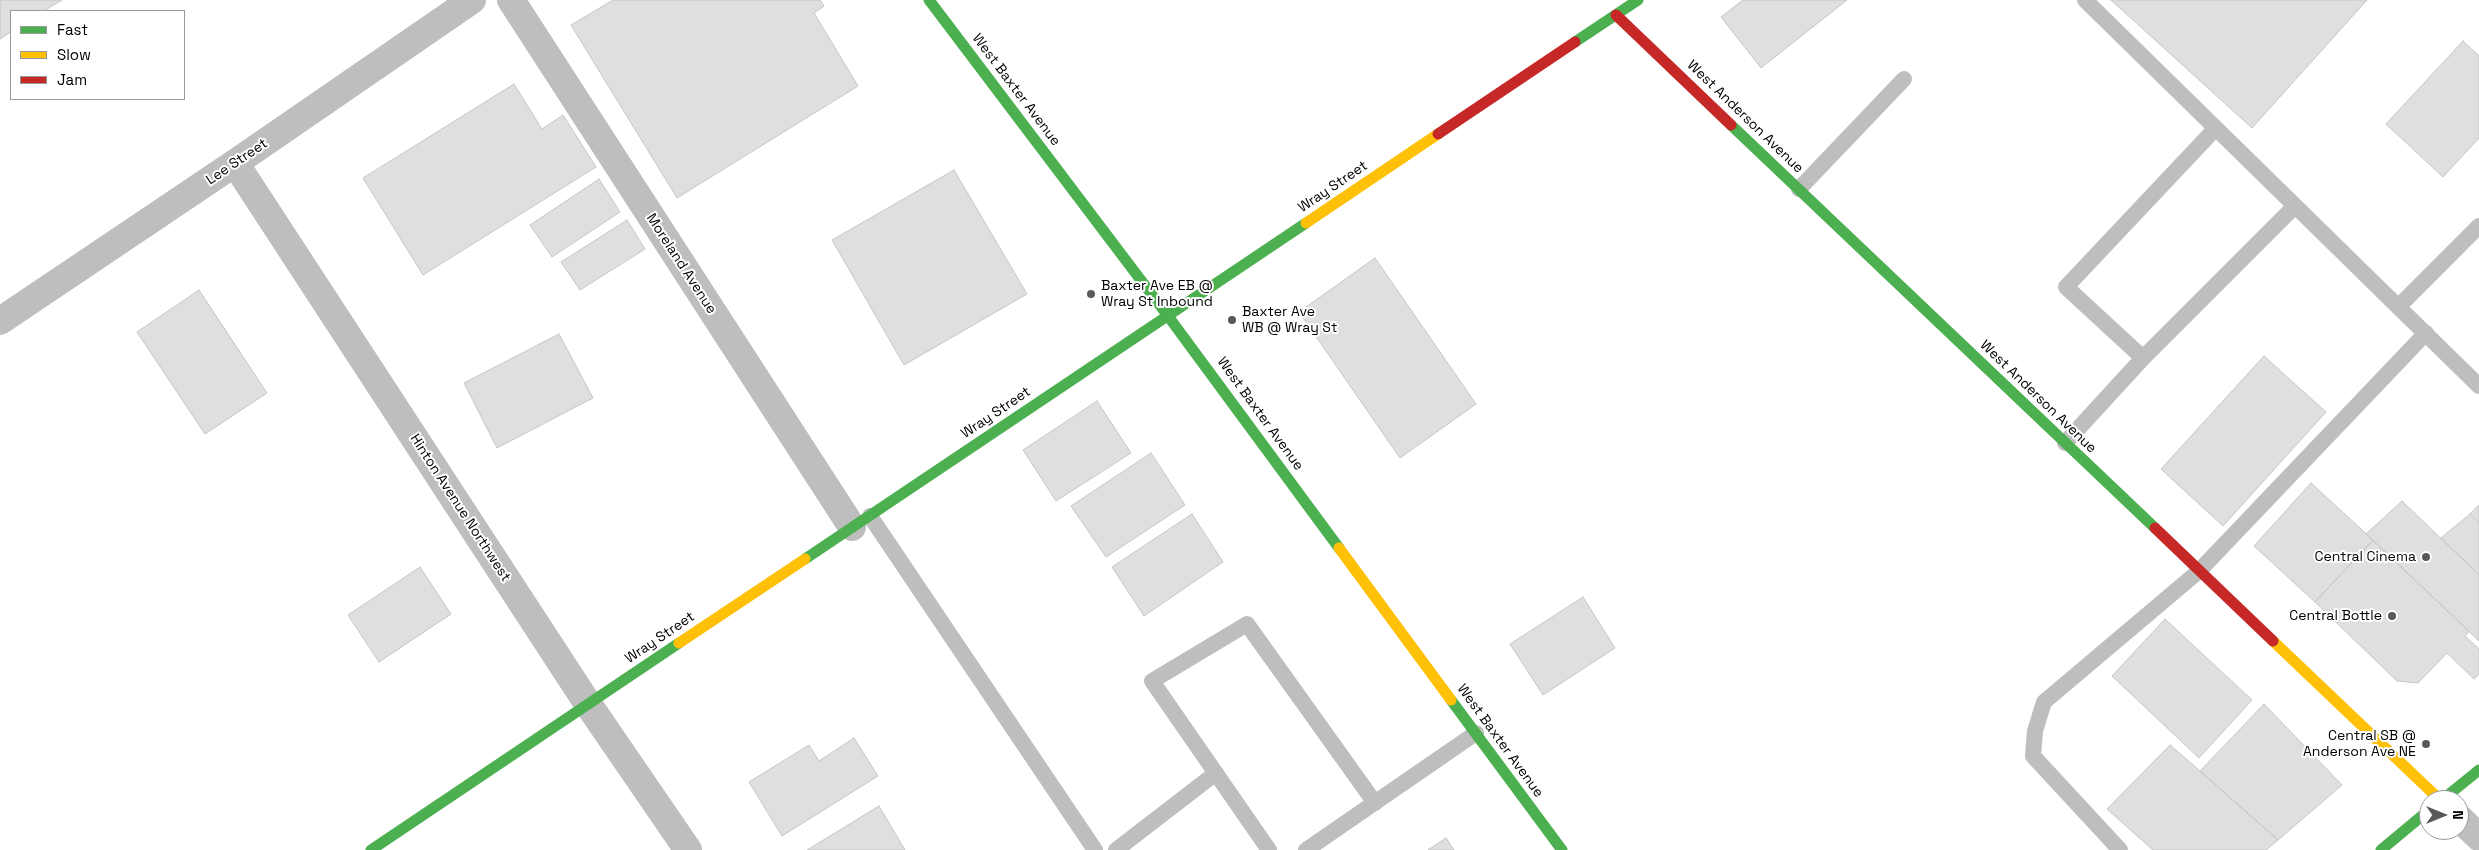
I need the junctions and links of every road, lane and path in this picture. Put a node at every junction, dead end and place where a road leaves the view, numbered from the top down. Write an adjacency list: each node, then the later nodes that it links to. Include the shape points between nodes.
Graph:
1 (472, 0): 9 (street, Lee Street)
2 (511, 0): 20 (street, Moreland Avenue)
3 (929, 0): 14 (street, West Baxter Avenue)
4 (1638, 0): 6 (street, Wray Street)
5 (2085, 0): 8 (lane)
6 (1616, 15): 10 (street, West Anderson Avenue); 14 (street, Wray Street)
7 (1904, 79): 10 (lane)
8 (2215, 129): 11 (lane); 17 (lane, via 2066,287)
9 (236, 163): 15 (street, Lee Street); 22 (street, Hinton Avenue Northwest)
10 (1799, 189): 19 (street, West Anderson Avenue)
11 (2294, 206): 13 (lane); 17 (lane)
12 (2479, 226): 13 (lane)
13 (2399, 306): 16 (lane)
14 (1168, 316): 20 (street, Wray Street); 23 (street, West Baxter Avenue)
15 (0, 321)
16 (2426, 332): 18 (lane); 21 (lane)
17 (2144, 358): 19 (lane)
18 (2479, 386)
19 (2065, 443): 21 (street, West Anderson Avenue)
20 (861, 522): 22 (street, Wray Street); 34 (lane)
21 (2199, 571): 26 (street, West Anderson Avenue); 39 (lane, via 2044,702 2035,731 2033,756)
22 (588, 704): 32 (street, Wray Street); 33 (street, Hinton Avenue Northwest)
23 (1476, 733): 28 (lane); 38 (street, West Baxter Avenue)
24 (2479, 770): 27 (street)
25 (1216, 773): 28 (lane, via 1152,681 1247,624); 35 (lane); 36 (lane)
26 (2430, 790)
27 (2454, 790)
28 (1375, 803): 37 (lane)
29 (2419, 818): 40 (street)
30 (2469, 828): 31 (street)
31 (2479, 837)
32 (371, 850)
33 (688, 850)
34 (1095, 850)
35 (1116, 850)
36 (1269, 850)
37 (1306, 850)
38 (1562, 850)
39 (2120, 850)
40 (2381, 850)

